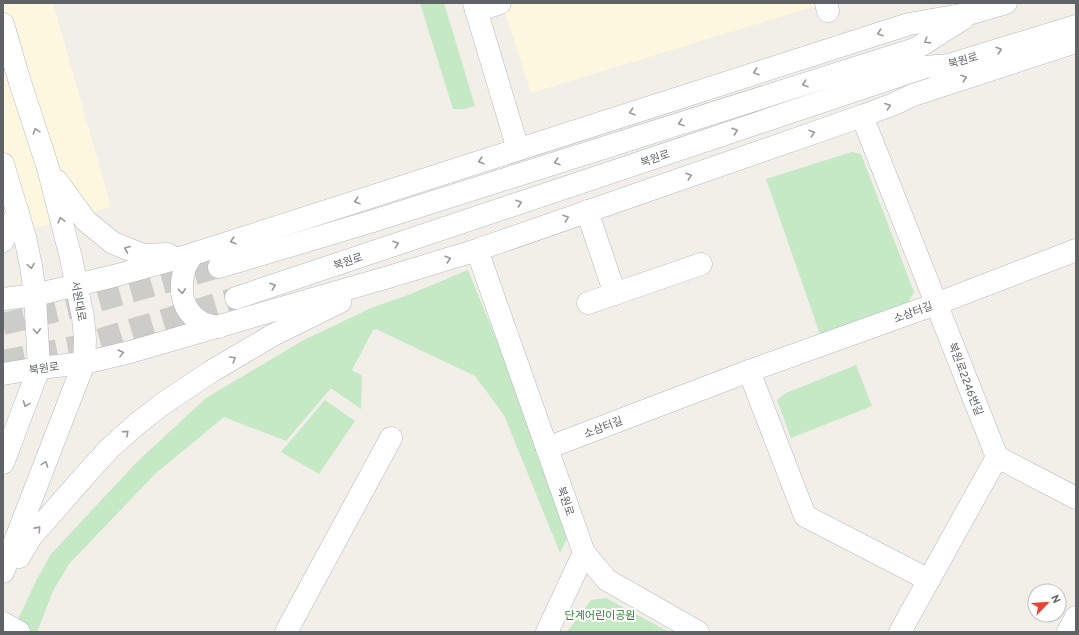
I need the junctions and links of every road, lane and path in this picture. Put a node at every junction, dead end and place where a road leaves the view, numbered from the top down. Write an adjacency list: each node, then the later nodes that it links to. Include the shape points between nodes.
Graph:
1 (500, 3): 3 (street)
2 (1006, 3): 4 (street)
3 (475, 7): 11 (street)
4 (972, 13): 11 (street, one-way to 11, via 908,24); 21 (street, one-way to 21, via 915,49 373,221)
5 (3, 24): 13 (street, 서원대로, one-way to 5)
6 (1076, 26): 8 (street, 북원로, one-way to 6)
7 (1076, 42): 9 (street, one-way to 7)
8 (949, 65): 9 (street); 26 (street, 북원로, one-way to 8, via 925,67)
9 (913, 95): 10 (street, 북원로, one-way to 9)
10 (862, 116): 14 (street, 북원로, one-way to 10); 29 (street, 북원로2246번길)
11 (518, 149): 19 (street, one-way to 19)
12 (3, 164): 15 (street)
13 (48, 168): 19 (street, one-way to 13, via 143,255 113,243 86,221); 23 (street, 서원대로, one-way to 13)
14 (587, 211): 17 (street, 북원로, one-way to 14); 24 (street)
15 (18, 212): 16 (street); 25 (street, one-way to 25, via 26,237)
16 (3, 241)
17 (477, 250): 22 (street, 북원로, one-way to 17); 36 (street, 북원로)
18 (1076, 250): 29 (street, 소삼터길)
19 (193, 254): 23 (street); 30 (street, one-way to 30, via 184,269 181,288 184,304 192,316 202,323)
20 (701, 264): 24 (street)
21 (219, 267)
22 (392, 276): 30 (street, 북원로); 43 (street, one-way to 22, via 30,537 110,448 138,423 212,371 273,335)
23 (77, 284): 25 (street); 31 (street, 서원대로, via 85,339)
24 (615, 294): 28 (street)
25 (35, 295): 27 (street); 32 (street, one-way to 32)
26 (236, 298)
27 (3, 299)
28 (588, 303)
29 (936, 304): 33 (street, 소삼터길); 37 (street, 북원로2246번길)
30 (219, 327): 31 (street, 북원로, one-way to 30)
31 (84, 363): 32 (street, 북원로); 41 (street, 서원대로, one-way to 31)
32 (39, 368): 34 (street, 북원로); 38 (street, one-way to 38)
33 (749, 371): 36 (street, 소삼터길); 42 (street, via 805,516)
34 (3, 374)
35 (391, 438): 47 (street)
36 (547, 448): 40 (street, 북원로)
37 (996, 458): 39 (street); 42 (street)
38 (3, 462)
39 (1076, 498)
40 (584, 553): 48 (street); 49 (street, 북원로, via 606,580)
41 (3, 572)
42 (929, 580): 50 (street)
43 (3, 585)
44 (1076, 617): 51 (street)
45 (3, 623): 46 (street)
46 (19, 632)
47 (286, 632)
48 (547, 632)
49 (698, 632)
50 (900, 632)
51 (1068, 632)

